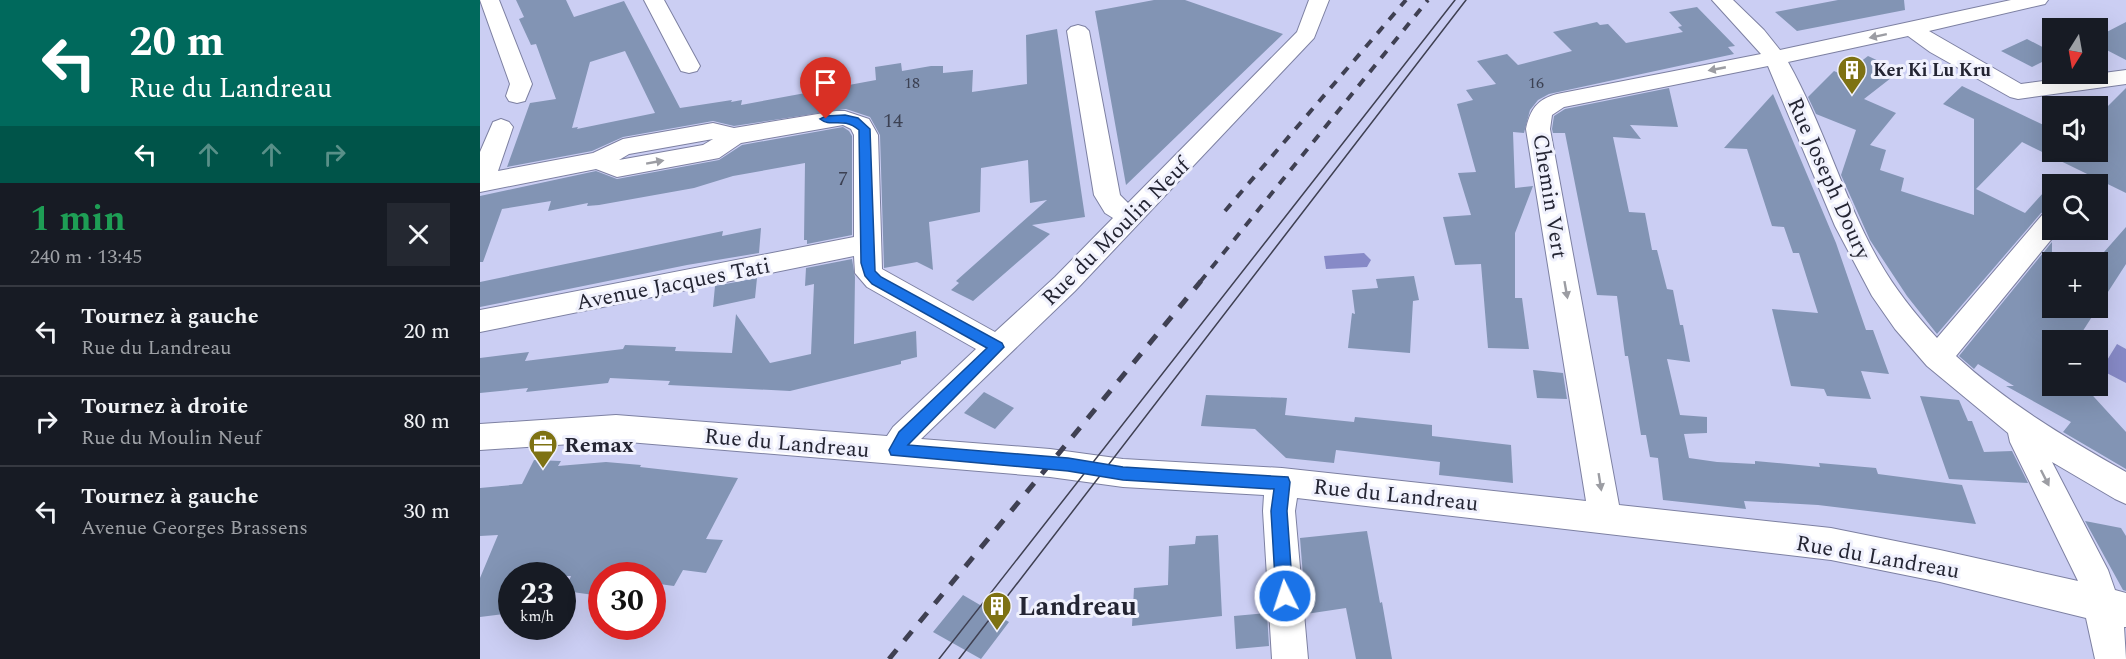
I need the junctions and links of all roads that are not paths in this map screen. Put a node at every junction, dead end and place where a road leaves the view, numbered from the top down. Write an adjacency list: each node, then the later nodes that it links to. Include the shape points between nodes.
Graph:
1 (489, 0): 13 (street, via 521,84)
2 (654, 0): 10 (street)
3 (1319, 0): 18 (street, Rue du Moulin Neuf, via 1307,33)
4 (1722, 0): 9 (street, Rue Joseph Doury)
5 (2038, 0): 6 (street, Chemin Vert)
6 (1978, 6): 7 (street, Chemin Vert)
7 (1912, 29): 9 (street, Chemin Vert, one-way to 9); 12 (street)
8 (1078, 31): 18 (street, via 1107,195 1114,207)
9 (1774, 57): 23 (street, Rue Joseph Doury, via 1881,288); 29 (street, Chemin Vert, one-way to 29, via 1557,101 1541,112 1538,129)
10 (689, 66)
11 (2126, 76): 12 (street)
12 (2018, 92): 14 (street)
13 (517, 96)
14 (2042, 104)
15 (501, 127): 16 (street)
16 (480, 177)
17 (480, 183): 20 (street, via 599,160 617,169 710,152 734,135 845,118 861,124 866,135)
18 (1131, 217): 22 (street, Rue du Moulin Neuf)
19 (2042, 233): 23 (street)
20 (867, 244): 21 (street, Avenue Jacques Tati); 22 (street, via 868,268 877,280)
21 (480, 321)
22 (997, 347): 26 (street, Rue du Moulin Neuf, via 904,436)
23 (1937, 358): 24 (street, Rue Joseph Doury)
24 (2022, 424): 28 (street, Rue Joseph Doury); 30 (street, one-way to 30, via 2026,442)
25 (480, 437): 26 (street, Rue du Landreau, via 616,428)
26 (896, 450): 27 (street, Rue du Landreau, via 1123,473)
27 (1282, 482): 29 (street, Rue du Landreau); 31 (street, via 1279,511)
28 (2126, 489)
29 (1605, 517): 30 (street, Rue du Landreau, via 1831,544)
30 (2114, 607): 32 (street)
31 (1290, 659)
32 (2113, 659)

